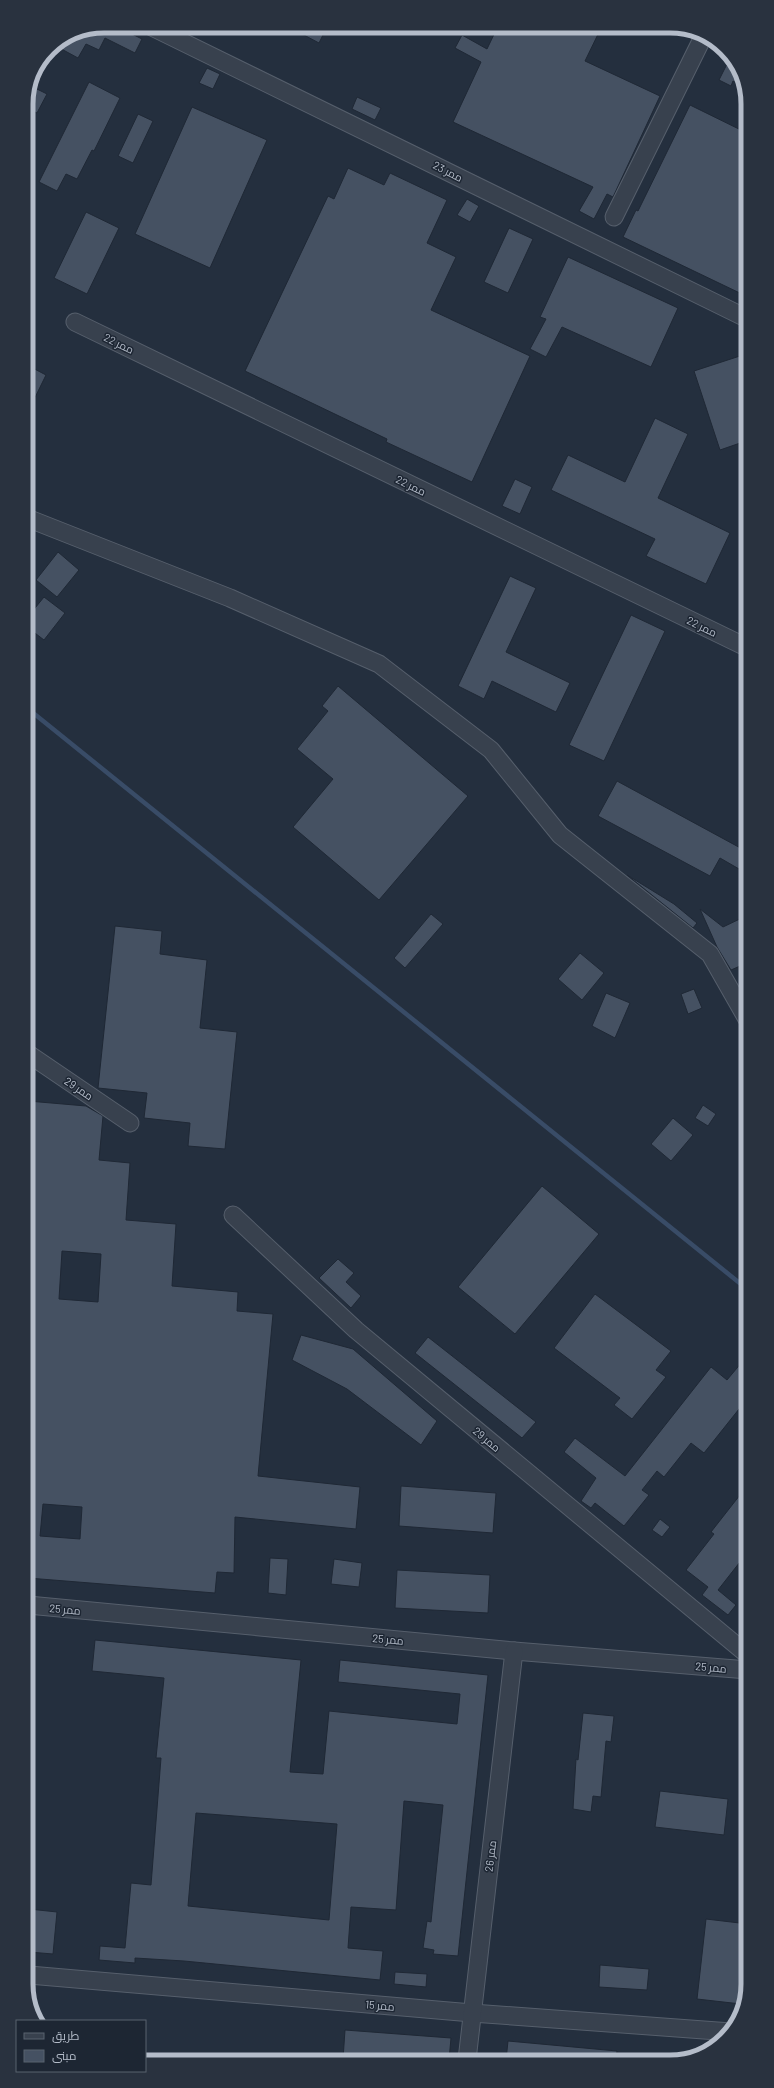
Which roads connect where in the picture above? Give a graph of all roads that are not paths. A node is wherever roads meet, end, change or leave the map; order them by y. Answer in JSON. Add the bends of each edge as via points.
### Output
{"nodes":[{"id":1,"x":164,"y":33,"type":"edge"},
{"id":2,"x":702,"y":40,"type":"edge"},
{"id":3,"x":614,"y":216,"type":"dead end"},
{"id":4,"x":741,"y":316,"type":"edge"},
{"id":5,"x":75,"y":322,"type":"dead end"},
{"id":6,"x":33,"y":520,"type":"edge"},
{"id":7,"x":741,"y":645,"type":"edge"},
{"id":8,"x":741,"y":1008,"type":"edge"},
{"id":9,"x":33,"y":1057,"type":"edge"},
{"id":10,"x":130,"y":1123,"type":"dead end"},
{"id":11,"x":233,"y":1215,"type":"dead end"},
{"id":12,"x":33,"y":1605,"type":"edge"},
{"id":13,"x":741,"y":1649,"type":"edge"},
{"id":14,"x":514,"y":1651,"type":"junction"},
{"id":15,"x":741,"y":1669,"type":"edge"},
{"id":16,"x":33,"y":1975,"type":"edge"},
{"id":17,"x":472,"y":2013,"type":"junction"},
{"id":18,"x":722,"y":2031,"type":"edge"},
{"id":19,"x":468,"y":2055,"type":"edge"}],
"edges":[{"from":1,"to":4,"type":"lane","name":"ممر 23"},
{"from":2,"to":3,"type":"lane"},
{"from":5,"to":7,"type":"lane","name":"ممر 22"},
{"from":6,"to":8,"type":"lane","via":[[230,598],[379,664],[491,750],[560,836],[710,954]]},
{"from":9,"to":10,"type":"lane","name":"ممر 29"},
{"from":11,"to":13,"type":"lane","name":"ممر 29","via":[[356,1330]]},
{"from":12,"to":14,"type":"lane","name":"ممر 25"},
{"from":14,"to":15,"type":"lane","name":"ممر 25"},
{"from":14,"to":17,"type":"lane","name":"ممر 26"},
{"from":16,"to":17,"type":"lane","name":"ممر 15"},
{"from":17,"to":18,"type":"lane","name":"ممر 15"},
{"from":17,"to":19,"type":"lane","name":"ممر 26"}]}
